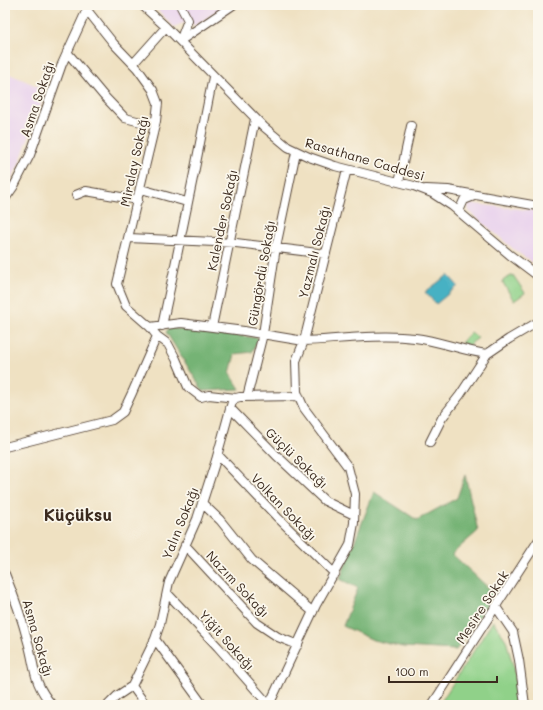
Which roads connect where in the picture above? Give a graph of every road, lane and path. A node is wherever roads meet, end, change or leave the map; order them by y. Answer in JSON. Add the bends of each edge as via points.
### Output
{"nodes":[{"id":1,"x":142,"y":5,"type":"edge"},
{"id":2,"x":180,"y":5,"type":"edge"},
{"id":3,"x":233,"y":5,"type":"edge"},
{"id":4,"x":88,"y":8,"type":"edge"},
{"id":5,"x":166,"y":27,"type":"junction"},
{"id":6,"x":180,"y":41,"type":"junction"},
{"id":7,"x":67,"y":52,"type":"junction"},
{"id":8,"x":133,"y":64,"type":"junction"},
{"id":9,"x":213,"y":76,"type":"junction"},
{"id":10,"x":255,"y":119,"type":"junction"},
{"id":11,"x":156,"y":121,"type":"junction"},
{"id":12,"x":411,"y":126,"type":"dead end"},
{"id":13,"x":296,"y":152,"type":"junction"},
{"id":14,"x":347,"y":169,"type":"junction"},
{"id":15,"x":399,"y":182,"type":"junction"},
{"id":16,"x":141,"y":189,"type":"junction"},
{"id":17,"x":425,"y":190,"type":"junction"},
{"id":18,"x":76,"y":195,"type":"dead end"},
{"id":19,"x":475,"y":196,"type":"junction"},
{"id":20,"x":5,"y":200,"type":"edge"},
{"id":21,"x":138,"y":200,"type":"junction"},
{"id":22,"x":187,"y":202,"type":"junction"},
{"id":23,"x":538,"y":206,"type":"edge"},
{"id":24,"x":459,"y":211,"type":"junction"},
{"id":25,"x":129,"y":238,"type":"junction"},
{"id":26,"x":181,"y":241,"type":"junction"},
{"id":27,"x":229,"y":243,"type":"junction"},
{"id":28,"x":276,"y":248,"type":"junction"},
{"id":29,"x":326,"y":254,"type":"junction"},
{"id":30,"x":538,"y":276,"type":"edge"},
{"id":31,"x":538,"y":322,"type":"edge"},
{"id":32,"x":162,"y":326,"type":"junction"},
{"id":33,"x":150,"y":327,"type":"junction"},
{"id":34,"x":212,"y":327,"type":"junction"},
{"id":35,"x":263,"y":334,"type":"junction"},
{"id":36,"x":157,"y":336,"type":"junction"},
{"id":37,"x":304,"y":341,"type":"junction"},
{"id":38,"x":487,"y":354,"type":"junction"},
{"id":39,"x":299,"y":396,"type":"junction"},
{"id":40,"x":247,"y":397,"type":"junction"},
{"id":41,"x":236,"y":398,"type":"junction"},
{"id":42,"x":230,"y":408,"type":"junction"},
{"id":43,"x":430,"y":442,"type":"dead end"},
{"id":44,"x":5,"y":447,"type":"edge"},
{"id":45,"x":218,"y":455,"type":"junction"},
{"id":46,"x":202,"y":503,"type":"junction"},
{"id":47,"x":354,"y":515,"type":"junction"},
{"id":48,"x":538,"y":541,"type":"edge"},
{"id":49,"x":186,"y":545,"type":"junction"},
{"id":50,"x":5,"y":574,"type":"edge"},
{"id":51,"x":335,"y":574,"type":"junction"},
{"id":52,"x":167,"y":592,"type":"junction"},
{"id":53,"x":496,"y":607,"type":"junction"},
{"id":54,"x":313,"y":612,"type":"junction"},
{"id":55,"x":155,"y":639,"type":"junction"},
{"id":56,"x":298,"y":645,"type":"junction"},
{"id":57,"x":132,"y":686,"type":"junction"},
{"id":58,"x":52,"y":705,"type":"edge"},
{"id":59,"x":108,"y":705,"type":"edge"},
{"id":60,"x":146,"y":705,"type":"edge"},
{"id":61,"x":203,"y":705,"type":"edge"},
{"id":62,"x":269,"y":705,"type":"edge"},
{"id":63,"x":432,"y":705,"type":"edge"},
{"id":64,"x":525,"y":705,"type":"edge"}],
"edges":[{"from":1,"to":5,"type":"street","name":"Rasathane Caddesi"},
{"from":2,"to":6,"type":"street","via":[[188,20]]},
{"from":3,"to":6,"type":"street"},
{"from":4,"to":7,"type":"street","name":"Asma Sokağı"},
{"from":4,"to":8,"type":"street","name":"Miralay Sokağı","via":[[114,44]]},
{"from":5,"to":6,"type":"street","name":"Rasathane Caddesi"},
{"from":5,"to":8,"type":"street"},
{"from":6,"to":9,"type":"street","name":"Rasathane Caddesi"},
{"from":7,"to":11,"type":"street","via":[[125,118],[141,122]]},
{"from":7,"to":20,"type":"street","name":"Asma Sokağı","via":[[30,155]]},
{"from":8,"to":11,"type":"street","name":"Miralay Sokağı","via":[[153,90],[158,103]]},
{"from":9,"to":10,"type":"street","name":"Rasathane Caddesi"},
{"from":9,"to":22,"type":"street"},
{"from":10,"to":13,"type":"street","name":"Rasathane Caddesi","via":[[280,142]]},
{"from":10,"to":27,"type":"street","name":"Kalender Sokağı"},
{"from":11,"to":16,"type":"street","name":"Miralay Sokağı"},
{"from":12,"to":15,"type":"street"},
{"from":13,"to":14,"type":"street","name":"Rasathane Caddesi"},
{"from":13,"to":28,"type":"street","name":"Güngördü Sokağı"},
{"from":14,"to":15,"type":"street","name":"Rasathane Caddesi"},
{"from":14,"to":29,"type":"street","name":"Yazmalı Sokağı"},
{"from":15,"to":17,"type":"street","name":"Rasathane Caddesi"},
{"from":16,"to":21,"type":"street","name":"Miralay Sokağı"},
{"from":16,"to":22,"type":"street"},
{"from":17,"to":19,"type":"street","via":[[443,190]]},
{"from":17,"to":24,"type":"street","name":"Rasathane Caddesi","via":[[445,200]]},
{"from":18,"to":21,"type":"street","via":[[86,191]]},
{"from":19,"to":23,"type":"street"},
{"from":19,"to":24,"type":"street","via":[[464,200]]},
{"from":21,"to":25,"type":"street","name":"Miralay Sokağı"},
{"from":22,"to":26,"type":"street"},
{"from":24,"to":30,"type":"street","name":"Rasathane Caddesi","via":[[510,256]]},
{"from":25,"to":26,"type":"street"},
{"from":25,"to":33,"type":"street","name":"Miralay Sokağı","via":[[117,284],[126,306]]},
{"from":26,"to":27,"type":"street"},
{"from":26,"to":32,"type":"street"},
{"from":27,"to":28,"type":"street"},
{"from":27,"to":34,"type":"street","name":"Kalender Sokağı"},
{"from":28,"to":29,"type":"street"},
{"from":28,"to":35,"type":"street","name":"Güngördü Sokağı"},
{"from":29,"to":37,"type":"street","name":"Yazmalı Sokağı"},
{"from":31,"to":38,"type":"street"},
{"from":32,"to":33,"type":"street"},
{"from":32,"to":34,"type":"street","via":[[181,323]]},
{"from":33,"to":36,"type":"street","name":"Miralay Sokağı"},
{"from":34,"to":35,"type":"street"},
{"from":35,"to":37,"type":"street"},
{"from":35,"to":40,"type":"street","name":"Güngördü Sokağı"},
{"from":36,"to":41,"type":"street","name":"Miralay Sokağı","via":[[168,344],[188,387],[201,397],[210,395]]},
{"from":36,"to":44,"type":"street","via":[[123,412],[112,420]]},
{"from":37,"to":38,"type":"street","via":[[415,338]]},
{"from":37,"to":39,"type":"street","name":"Yazmalı Sokağı","via":[[296,361]]},
{"from":38,"to":43,"type":"street","via":[[442,418]]},
{"from":39,"to":40,"type":"street"},
{"from":39,"to":47,"type":"street","via":[[304,408],[348,467],[355,494]]},
{"from":40,"to":41,"type":"street"},
{"from":41,"to":42,"type":"street","name":"Yalın Sokağı"},
{"from":42,"to":45,"type":"street","name":"Yalın Sokağı"},
{"from":42,"to":47,"type":"street","name":"Güçlü Sokağı","via":[[325,501]]},
{"from":45,"to":46,"type":"street","name":"Yalın Sokağı"},
{"from":45,"to":51,"type":"street","name":"Volkan Sokağı"},
{"from":46,"to":49,"type":"street","name":"Yalın Sokağı"},
{"from":46,"to":54,"type":"street","via":[[220,520],[252,560]]},
{"from":47,"to":51,"type":"street","via":[[350,545]]},
{"from":48,"to":53,"type":"street","name":"Mesire Sokak"},
{"from":49,"to":52,"type":"street","name":"Yalın Sokağı"},
{"from":49,"to":56,"type":"street","name":"Nazım Sokağı","via":[[257,623],[278,637]]},
{"from":50,"to":58,"type":"street","name":"Asma Sokağı","via":[[28,643],[35,677]]},
{"from":51,"to":54,"type":"street"},
{"from":52,"to":55,"type":"street","name":"Yalın Sokağı"},
{"from":52,"to":62,"type":"street","name":"Yiğit Sokağı"},
{"from":53,"to":63,"type":"street","name":"Mesire Sokak"},
{"from":53,"to":64,"type":"street","via":[[513,632]]},
{"from":54,"to":56,"type":"street"},
{"from":55,"to":57,"type":"street","name":"Yalın Sokağı"},
{"from":55,"to":61,"type":"street"},
{"from":56,"to":62,"type":"street"},
{"from":57,"to":59,"type":"street","name":"Yalın Sokağı"},
{"from":57,"to":60,"type":"street"}]}
